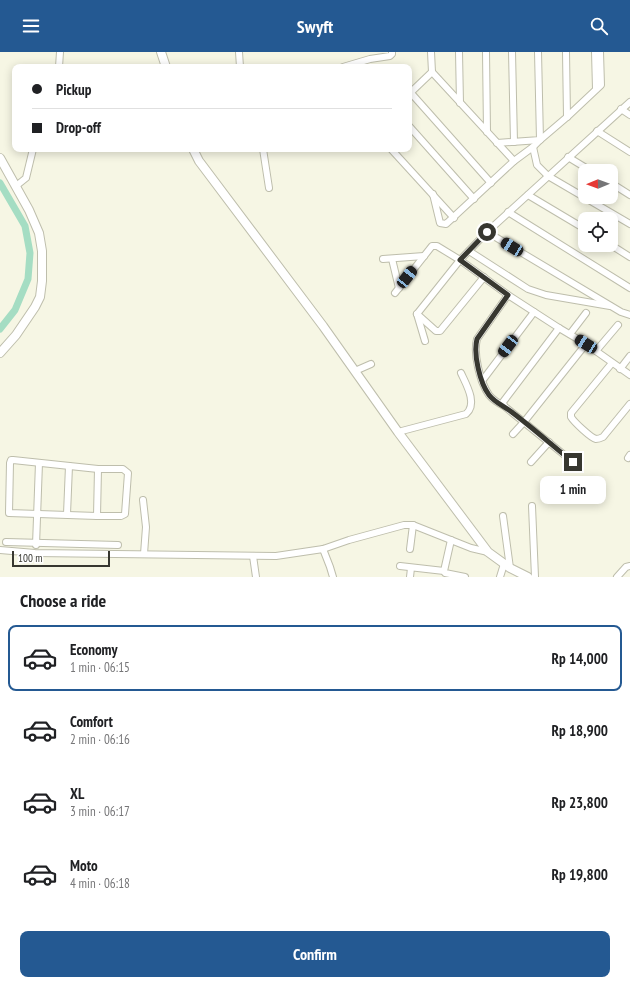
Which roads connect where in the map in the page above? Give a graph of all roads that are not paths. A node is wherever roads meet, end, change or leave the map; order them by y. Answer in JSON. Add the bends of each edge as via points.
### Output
{"nodes":[{"id":1,"x":60,"y":52,"type":"edge"},
{"id":2,"x":161,"y":52,"type":"edge"},
{"id":3,"x":239,"y":52,"type":"edge"},
{"id":4,"x":392,"y":52,"type":"edge"},
{"id":5,"x":431,"y":52,"type":"edge"},
{"id":6,"x":459,"y":52,"type":"edge"},
{"id":7,"x":486,"y":52,"type":"edge"},
{"id":8,"x":512,"y":52,"type":"edge"},
{"id":9,"x":538,"y":52,"type":"edge"},
{"id":10,"x":566,"y":52,"type":"edge"},
{"id":11,"x":595,"y":52,"type":"edge"},
{"id":12,"x":600,"y":52,"type":"edge"},
{"id":13,"x":59,"y":64,"type":"edge"},
{"id":14,"x":165,"y":64,"type":"edge"},
{"id":15,"x":240,"y":64,"type":"edge"},
{"id":16,"x":353,"y":64,"type":"edge"},
{"id":17,"x":432,"y":72,"type":"junction"},
{"id":18,"x":596,"y":90,"type":"junction"},
{"id":19,"x":412,"y":92,"type":"edge"},
{"id":20,"x":412,"y":96,"type":"edge"},
{"id":21,"x":630,"y":102,"type":"edge"},
{"id":22,"x":460,"y":103,"type":"junction"},
{"id":23,"x":621,"y":109,"type":"junction"},
{"id":24,"x":630,"y":115,"type":"edge"},
{"id":25,"x":567,"y":117,"type":"junction"},
{"id":26,"x":412,"y":129,"type":"edge"},
{"id":27,"x":597,"y":131,"type":"junction"},
{"id":28,"x":487,"y":132,"type":"junction"},
{"id":29,"x":540,"y":140,"type":"junction"},
{"id":30,"x":514,"y":142,"type":"junction"},
{"id":31,"x":497,"y":143,"type":"junction"},
{"id":32,"x":533,"y":147,"type":"junction"},
{"id":33,"x":32,"y":152,"type":"edge"},
{"id":34,"x":194,"y":152,"type":"edge"},
{"id":35,"x":263,"y":152,"type":"edge"},
{"id":36,"x":394,"y":152,"type":"edge"},
{"id":37,"x":630,"y":152,"type":"edge"},
{"id":38,"x":568,"y":157,"type":"junction"},
{"id":39,"x":0,"y":158,"type":"edge"},
{"id":40,"x":514,"y":161,"type":"junction"},
{"id":41,"x":580,"y":164,"type":"edge"},
{"id":42,"x":548,"y":176,"type":"junction"},
{"id":43,"x":491,"y":183,"type":"junction"},
{"id":44,"x":16,"y":186,"type":"junction"},
{"id":45,"x":618,"y":187,"type":"edge"},
{"id":46,"x":269,"y":188,"type":"dead end"},
{"id":47,"x":433,"y":194,"type":"junction"},
{"id":48,"x":528,"y":195,"type":"junction"},
{"id":49,"x":630,"y":195,"type":"edge"},
{"id":50,"x":474,"y":199,"type":"junction"},
{"id":51,"x":508,"y":212,"type":"junction"},
{"id":52,"x":454,"y":218,"type":"junction"},
{"id":53,"x":630,"y":224,"type":"edge"},
{"id":54,"x":578,"y":225,"type":"edge"},
{"id":55,"x":487,"y":232,"type":"junction"},
{"id":56,"x":618,"y":249,"type":"edge"},
{"id":57,"x":468,"y":251,"type":"junction"},
{"id":58,"x":424,"y":256,"type":"junction"},
{"id":59,"x":630,"y":257,"type":"edge"},
{"id":60,"x":392,"y":258,"type":"junction"},
{"id":61,"x":383,"y":259,"type":"dead end"},
{"id":62,"x":460,"y":260,"type":"junction"},
{"id":63,"x":484,"y":277,"type":"junction"},
{"id":64,"x":630,"y":288,"type":"edge"},
{"id":65,"x":508,"y":295,"type":"junction"},
{"id":66,"x":613,"y":307,"type":"junction"},
{"id":67,"x":534,"y":312,"type":"junction"},
{"id":68,"x":417,"y":314,"type":"junction"},
{"id":69,"x":586,"y":314,"type":"dead end"},
{"id":70,"x":630,"y":315,"type":"edge"},
{"id":71,"x":618,"y":325,"type":"dead end"},
{"id":72,"x":559,"y":328,"type":"junction"},
{"id":73,"x":570,"y":334,"type":"junction"},
{"id":74,"x":425,"y":341,"type":"dead end"},
{"id":75,"x":586,"y":344,"type":"junction"},
{"id":76,"x":596,"y":351,"type":"junction"},
{"id":77,"x":0,"y":353,"type":"edge"},
{"id":78,"x":630,"y":356,"type":"edge"},
{"id":79,"x":612,"y":363,"type":"junction"},
{"id":80,"x":371,"y":364,"type":"dead end"},
{"id":81,"x":620,"y":368,"type":"junction"},
{"id":82,"x":355,"y":371,"type":"junction"},
{"id":83,"x":461,"y":373,"type":"dead end"},
{"id":84,"x":630,"y":375,"type":"edge"},
{"id":85,"x":482,"y":381,"type":"junction"},
{"id":86,"x":630,"y":404,"type":"edge"},
{"id":87,"x":504,"y":406,"type":"junction"},
{"id":88,"x":524,"y":422,"type":"junction"},
{"id":89,"x":398,"y":432,"type":"junction"},
{"id":90,"x":513,"y":434,"type":"dead end"},
{"id":91,"x":549,"y":442,"type":"junction"},
{"id":92,"x":531,"y":462,"type":"dead end"},
{"id":93,"x":573,"y":462,"type":"dead end"},
{"id":94,"x":39,"y":463,"type":"junction"},
{"id":95,"x":69,"y":466,"type":"junction"},
{"id":96,"x":98,"y":469,"type":"junction"},
{"id":97,"x":143,"y":500,"type":"dead end"},
{"id":98,"x":532,"y":506,"type":"dead end"},
{"id":99,"x":36,"y":514,"type":"junction"},
{"id":100,"x":67,"y":514,"type":"junction"},
{"id":101,"x":97,"y":516,"type":"junction"},
{"id":102,"x":503,"y":516,"type":"dead end"},
{"id":103,"x":413,"y":525,"type":"junction"},
{"id":104,"x":451,"y":540,"type":"junction"},
{"id":105,"x":6,"y":542,"type":"dead end"},
{"id":106,"x":36,"y":543,"type":"junction"},
{"id":107,"x":118,"y":545,"type":"dead end"},
{"id":108,"x":322,"y":549,"type":"junction"},
{"id":109,"x":410,"y":549,"type":"dead end"},
{"id":110,"x":0,"y":550,"type":"edge"},
{"id":111,"x":488,"y":552,"type":"junction"},
{"id":112,"x":35,"y":553,"type":"junction"},
{"id":113,"x":144,"y":554,"type":"junction"},
{"id":114,"x":253,"y":556,"type":"junction"},
{"id":115,"x":400,"y":566,"type":"dead end"},
{"id":116,"x":507,"y":566,"type":"junction"},
{"id":117,"x":630,"y":566,"type":"edge"},
{"id":118,"x":411,"y":568,"type":"junction"},
{"id":119,"x":447,"y":574,"type":"edge"},
{"id":120,"x":256,"y":577,"type":"edge"},
{"id":121,"x":332,"y":577,"type":"edge"},
{"id":122,"x":410,"y":577,"type":"edge"},
{"id":123,"x":465,"y":577,"type":"edge"},
{"id":124,"x":500,"y":577,"type":"edge"},
{"id":125,"x":528,"y":577,"type":"edge"},
{"id":126,"x":535,"y":577,"type":"edge"},
{"id":127,"x":617,"y":577,"type":"edge"}],
"edges":[{"from":1,"to":13,"type":"street"},
{"from":2,"to":14,"type":"street"},
{"from":3,"to":15,"type":"street"},
{"from":4,"to":16,"type":"street","via":[[386,57]]},
{"from":5,"to":17,"type":"street"},
{"from":6,"to":22,"type":"street"},
{"from":7,"to":28,"type":"street"},
{"from":8,"to":30,"type":"street"},
{"from":9,"to":29,"type":"street"},
{"from":10,"to":25,"type":"street"},
{"from":11,"to":18,"type":"street"},
{"from":12,"to":18,"type":"street","via":[[600,84]]},
{"from":17,"to":19,"type":"street"},
{"from":17,"to":22,"type":"street"},
{"from":18,"to":25,"type":"street"},
{"from":20,"to":43,"type":"street"},
{"from":21,"to":23,"type":"street"},
{"from":22,"to":28,"type":"street"},
{"from":23,"to":24,"type":"street"},
{"from":23,"to":27,"type":"street"},
{"from":25,"to":29,"type":"street"},
{"from":26,"to":50,"type":"street"},
{"from":27,"to":37,"type":"street"},
{"from":27,"to":38,"type":"street"},
{"from":28,"to":31,"type":"street"},
{"from":29,"to":30,"type":"street"},
{"from":29,"to":32,"type":"street"},
{"from":30,"to":31,"type":"street"},
{"from":31,"to":40,"type":"street"},
{"from":32,"to":40,"type":"street"},
{"from":32,"to":42,"type":"street","via":[[537,165]]},
{"from":33,"to":44,"type":"street","via":[[26,178]]},
{"from":34,"to":82,"type":"street"},
{"from":35,"to":46,"type":"street"},
{"from":36,"to":47,"type":"street"},
{"from":38,"to":41,"type":"street"},
{"from":38,"to":42,"type":"street"},
{"from":39,"to":44,"type":"street"},
{"from":40,"to":43,"type":"street"},
{"from":42,"to":48,"type":"street"},
{"from":42,"to":53,"type":"street"},
{"from":43,"to":50,"type":"street"},
{"from":44,"to":77,"type":"street","via":[[39,233],[42,282],[40,297],[35,307]]},
{"from":45,"to":49,"type":"street"},
{"from":47,"to":52,"type":"street"},
{"from":47,"to":52,"type":"street","via":[[440,223],[446,224]]},
{"from":48,"to":51,"type":"street"},
{"from":48,"to":54,"type":"street"},
{"from":50,"to":52,"type":"street"},
{"from":51,"to":55,"type":"street"},
{"from":51,"to":64,"type":"street"},
{"from":55,"to":57,"type":"street"},
{"from":55,"to":66,"type":"street"},
{"from":56,"to":59,"type":"street"},
{"from":57,"to":62,"type":"street"},
{"from":57,"to":66,"type":"street","via":[[528,289]]},
{"from":58,"to":60,"type":"street"},
{"from":58,"to":60,"type":"street","via":[[397,291]]},
{"from":58,"to":62,"type":"street","via":[[435,245]]},
{"from":60,"to":61,"type":"street"},
{"from":62,"to":63,"type":"street"},
{"from":62,"to":68,"type":"street"},
{"from":63,"to":65,"type":"street"},
{"from":63,"to":68,"type":"street","via":[[440,331]]},
{"from":65,"to":67,"type":"street"},
{"from":65,"to":85,"type":"street","via":[[475,344]]},
{"from":66,"to":70,"type":"street"},
{"from":67,"to":72,"type":"street"},
{"from":67,"to":85,"type":"street"},
{"from":68,"to":74,"type":"street"},
{"from":69,"to":73,"type":"street"},
{"from":71,"to":76,"type":"street"},
{"from":72,"to":73,"type":"street"},
{"from":72,"to":87,"type":"street","via":[[503,400]]},
{"from":73,"to":75,"type":"street"},
{"from":75,"to":76,"type":"street"},
{"from":75,"to":88,"type":"street"},
{"from":76,"to":79,"type":"street"},
{"from":78,"to":81,"type":"street"},
{"from":79,"to":81,"type":"street"},
{"from":79,"to":86,"type":"street","via":[[571,413],[571,417],[592,437],[599,439]]},
{"from":80,"to":82,"type":"street"},
{"from":81,"to":84,"type":"street"},
{"from":82,"to":89,"type":"street"},
{"from":83,"to":89,"type":"street","via":[[471,402],[466,414]]},
{"from":85,"to":87,"type":"street","via":[[490,396]]},
{"from":87,"to":88,"type":"street"},
{"from":88,"to":90,"type":"street"},
{"from":88,"to":91,"type":"street"},
{"from":89,"to":111,"type":"street"},
{"from":91,"to":92,"type":"street"},
{"from":91,"to":93,"type":"street"},
{"from":94,"to":95,"type":"street"},
{"from":94,"to":99,"type":"street"},
{"from":94,"to":99,"type":"street","via":[[10,461],[9,513]]},
{"from":95,"to":96,"type":"street"},
{"from":95,"to":100,"type":"street"},
{"from":96,"to":101,"type":"street"},
{"from":96,"to":101,"type":"street","via":[[123,469],[128,473],[125,514]]},
{"from":97,"to":113,"type":"street","via":[[146,527]]},
{"from":98,"to":126,"type":"street"},
{"from":99,"to":100,"type":"street"},
{"from":99,"to":106,"type":"street"},
{"from":100,"to":101,"type":"street"},
{"from":102,"to":116,"type":"street"},
{"from":103,"to":104,"type":"street"},
{"from":103,"to":108,"type":"street","via":[[394,527]]},
{"from":103,"to":109,"type":"street"},
{"from":104,"to":111,"type":"street"},
{"from":104,"to":119,"type":"street"},
{"from":105,"to":106,"type":"street"},
{"from":106,"to":107,"type":"street"},
{"from":106,"to":112,"type":"street"},
{"from":108,"to":114,"type":"street","via":[[276,556]]},
{"from":108,"to":121,"type":"street"},
{"from":110,"to":112,"type":"street"},
{"from":111,"to":116,"type":"street"},
{"from":112,"to":113,"type":"street"},
{"from":113,"to":114,"type":"street"},
{"from":114,"to":120,"type":"street"},
{"from":115,"to":118,"type":"street"},
{"from":116,"to":124,"type":"street"},
{"from":116,"to":125,"type":"street"},
{"from":117,"to":127,"type":"street"},
{"from":118,"to":119,"type":"street"},
{"from":118,"to":122,"type":"street"},
{"from":119,"to":123,"type":"street"}]}
